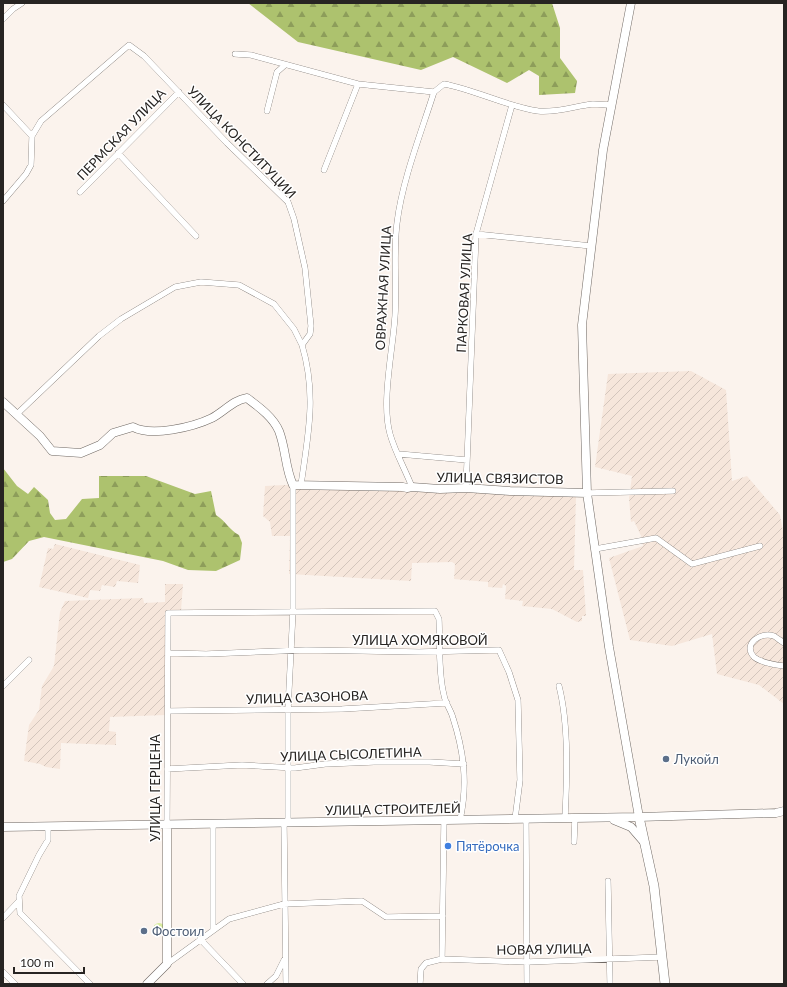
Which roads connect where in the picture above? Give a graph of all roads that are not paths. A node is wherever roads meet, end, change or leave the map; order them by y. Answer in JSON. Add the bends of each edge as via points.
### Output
{"nodes":[{"id":1,"x":22,"y":3,"type":"edge"},
{"id":2,"x":631,"y":3,"type":"edge"},
{"id":3,"x":3,"y":18,"type":"edge"},
{"id":4,"x":235,"y":54,"type":"dead end"},
{"id":5,"x":285,"y":65,"type":"junction"},
{"id":6,"x":358,"y":84,"type":"junction"},
{"id":7,"x":179,"y":92,"type":"junction"},
{"id":8,"x":434,"y":92,"type":"junction"},
{"id":9,"x":512,"y":105,"type":"junction"},
{"id":10,"x":611,"y":105,"type":"junction"},
{"id":11,"x":3,"y":106,"type":"edge"},
{"id":12,"x":267,"y":111,"type":"dead end"},
{"id":13,"x":32,"y":136,"type":"junction"},
{"id":14,"x":118,"y":153,"type":"junction"},
{"id":15,"x":324,"y":170,"type":"dead end"},
{"id":16,"x":80,"y":192,"type":"dead end"},
{"id":17,"x":3,"y":201,"type":"edge"},
{"id":18,"x":476,"y":234,"type":"junction"},
{"id":19,"x":196,"y":236,"type":"dead end"},
{"id":20,"x":591,"y":246,"type":"junction"},
{"id":21,"x":302,"y":345,"type":"junction"},
{"id":22,"x":3,"y":402,"type":"edge"},
{"id":23,"x":17,"y":414,"type":"junction"},
{"id":24,"x":399,"y":454,"type":"junction"},
{"id":25,"x":468,"y":460,"type":"junction"},
{"id":26,"x":297,"y":485,"type":"junction"},
{"id":27,"x":412,"y":487,"type":"junction"},
{"id":28,"x":466,"y":488,"type":"junction"},
{"id":29,"x":673,"y":491,"type":"dead end"},
{"id":30,"x":587,"y":493,"type":"junction"},
{"id":31,"x":760,"y":546,"type":"dead end"},
{"id":32,"x":595,"y":550,"type":"junction"},
{"id":33,"x":293,"y":611,"type":"junction"},
{"id":34,"x":784,"y":644,"type":"edge"},
{"id":35,"x":290,"y":650,"type":"junction"},
{"id":36,"x":440,"y":651,"type":"junction"},
{"id":37,"x":168,"y":652,"type":"junction"},
{"id":38,"x":29,"y":660,"type":"dead end"},
{"id":39,"x":784,"y":666,"type":"edge"},
{"id":40,"x":3,"y":686,"type":"edge"},
{"id":41,"x":559,"y":686,"type":"dead end"},
{"id":42,"x":446,"y":703,"type":"junction"},
{"id":43,"x":288,"y":709,"type":"junction"},
{"id":44,"x":168,"y":711,"type":"junction"},
{"id":45,"x":464,"y":764,"type":"junction"},
{"id":46,"x":288,"y":768,"type":"junction"},
{"id":47,"x":167,"y":769,"type":"junction"},
{"id":48,"x":784,"y":811,"type":"edge"},
{"id":49,"x":639,"y":817,"type":"junction"},
{"id":50,"x":565,"y":818,"type":"junction"},
{"id":51,"x":575,"y":818,"type":"junction"},
{"id":52,"x":606,"y":818,"type":"junction"},
{"id":53,"x":515,"y":819,"type":"junction"},
{"id":54,"x":526,"y":819,"type":"junction"},
{"id":55,"x":444,"y":820,"type":"junction"},
{"id":56,"x":460,"y":820,"type":"junction"},
{"id":57,"x":286,"y":823,"type":"junction"},
{"id":58,"x":167,"y":824,"type":"junction"},
{"id":59,"x":213,"y":824,"type":"junction"},
{"id":60,"x":3,"y":827,"type":"edge"},
{"id":61,"x":48,"y":827,"type":"junction"},
{"id":62,"x":574,"y":842,"type":"dead end"},
{"id":63,"x":645,"y":844,"type":"junction"},
{"id":64,"x":608,"y":881,"type":"dead end"},
{"id":65,"x":19,"y":901,"type":"junction"},
{"id":66,"x":284,"y":904,"type":"junction"},
{"id":67,"x":443,"y":916,"type":"junction"},
{"id":68,"x":3,"y":918,"type":"edge"},
{"id":69,"x":213,"y":929,"type":"junction"},
{"id":70,"x":200,"y":939,"type":"junction"},
{"id":71,"x":663,"y":957,"type":"junction"},
{"id":72,"x":285,"y":958,"type":"junction"},
{"id":73,"x":442,"y":959,"type":"junction"},
{"id":74,"x":610,"y":959,"type":"junction"},
{"id":75,"x":527,"y":962,"type":"junction"},
{"id":76,"x":167,"y":964,"type":"junction"},
{"id":77,"x":3,"y":972,"type":"edge"},
{"id":78,"x":15,"y":984,"type":"edge"},
{"id":79,"x":90,"y":984,"type":"edge"},
{"id":80,"x":147,"y":984,"type":"edge"},
{"id":81,"x":243,"y":984,"type":"edge"},
{"id":82,"x":267,"y":984,"type":"edge"},
{"id":83,"x":286,"y":984,"type":"edge"},
{"id":84,"x":420,"y":984,"type":"edge"},
{"id":85,"x":527,"y":984,"type":"edge"},
{"id":86,"x":610,"y":984,"type":"edge"},
{"id":87,"x":665,"y":984,"type":"edge"}],
"edges":[{"from":1,"to":3,"type":"street"},
{"from":2,"to":10,"type":"main road"},
{"from":4,"to":5,"type":"street","via":[[251,55]]},
{"from":5,"to":6,"type":"street"},
{"from":5,"to":12,"type":"street","via":[[277,72]]},
{"from":6,"to":8,"type":"street"},
{"from":6,"to":15,"type":"street"},
{"from":7,"to":13,"type":"street","name":"УЛИЦА КОНСТИТУЦИИ","via":[[144,56],[129,45],[51,111]]},
{"from":7,"to":14,"type":"street","name":"ПЕРМСКАЯ УЛИЦА"},
{"from":7,"to":21,"type":"street","name":"УЛИЦА КОНСТИТУЦИИ","via":[[288,202],[294,219],[310,302],[310,334]]},
{"from":8,"to":9,"type":"street","via":[[444,84],[459,86]]},
{"from":8,"to":24,"type":"street","name":"ОВРАЖНАЯ УЛИЦА","via":[[397,221],[394,255],[395,316],[389,359],[387,410],[390,433]]},
{"from":9,"to":10,"type":"street","via":[[540,111],[567,110],[592,104]]},
{"from":9,"to":18,"type":"street","name":"ПАРКОВАЯ УЛИЦА"},
{"from":10,"to":20,"type":"main road"},
{"from":11,"to":13,"type":"street"},
{"from":13,"to":17,"type":"street","via":[[31,165]]},
{"from":14,"to":16,"type":"street","name":"ПЕРМСКАЯ УЛИЦА"},
{"from":14,"to":19,"type":"street"},
{"from":18,"to":20,"type":"street"},
{"from":18,"to":25,"type":"street","name":"ПАРКОВАЯ УЛИЦА"},
{"from":20,"to":30,"type":"main road","via":[[582,324]]},
{"from":21,"to":23,"type":"street","via":[[294,329],[274,304],[239,285],[201,282],[175,287],[121,319],[99,336]]},
{"from":21,"to":26,"type":"street","via":[[308,365],[311,398]]},
{"from":22,"to":23,"type":"main road"},
{"from":23,"to":26,"type":"main road","via":[[52,451],[81,453],[100,445],[113,433],[121,430],[133,427],[141,432],[181,428],[212,418],[238,399],[247,398],[263,409],[278,431],[287,474]]},
{"from":24,"to":25,"type":"street","name":"УЛИЦА СВЯЗИСТОВ"},
{"from":24,"to":27,"type":"street","name":"ОВРАЖНАЯ УЛИЦА"},
{"from":25,"to":28,"type":"street","name":"ПАРКОВАЯ УЛИЦА"},
{"from":26,"to":27,"type":"main road","name":"УЛИЦА СВЯЗИСТОВ"},
{"from":26,"to":33,"type":"street"},
{"from":27,"to":28,"type":"main road","name":"УЛИЦА СВЯЗИСТОВ"},
{"from":28,"to":30,"type":"main road","name":"УЛИЦА СВЯЗИСТОВ"},
{"from":29,"to":30,"type":"street"},
{"from":30,"to":32,"type":"main road"},
{"from":31,"to":32,"type":"street","via":[[692,564],[656,538]]},
{"from":32,"to":49,"type":"main road"},
{"from":33,"to":35,"type":"street"},
{"from":33,"to":36,"type":"street","via":[[435,611],[439,619]]},
{"from":33,"to":37,"type":"street","name":"УЛИЦА ГЕРЦЕНА","via":[[168,613]]},
{"from":34,"to":39,"type":"street","via":[[773,636],[763,636],[752,641],[750,646],[755,658]]},
{"from":35,"to":36,"type":"street","name":"УЛИЦА ХОМЯКОВОЙ"},
{"from":35,"to":37,"type":"street","name":"УЛИЦА ХОМЯКОВОЙ"},
{"from":35,"to":43,"type":"street"},
{"from":36,"to":42,"type":"street","via":[[443,695]]},
{"from":36,"to":53,"type":"street","name":"УЛИЦА ХОМЯКОВОЙ","via":[[499,650],[509,672],[518,700],[520,736],[520,780]]},
{"from":37,"to":44,"type":"street","name":"УЛИЦА ГЕРЦЕНА"},
{"from":38,"to":40,"type":"street"},
{"from":41,"to":50,"type":"street","via":[[564,716]]},
{"from":42,"to":43,"type":"street","name":"УЛИЦА САЗОНОВА","via":[[342,709]]},
{"from":42,"to":45,"type":"street","via":[[453,717]]},
{"from":43,"to":44,"type":"street","name":"УЛИЦА САЗОНОВА"},
{"from":43,"to":46,"type":"street"},
{"from":44,"to":47,"type":"street","name":"УЛИЦА ГЕРЦЕНА"},
{"from":45,"to":46,"type":"street","name":"УЛИЦА СЫСОЛЕТИНА","via":[[374,762]]},
{"from":45,"to":56,"type":"street","via":[[464,801]]},
{"from":46,"to":47,"type":"street","name":"УЛИЦА СЫСОЛЕТИНА","via":[[242,765]]},
{"from":46,"to":57,"type":"street"},
{"from":47,"to":58,"type":"street","name":"УЛИЦА ГЕРЦЕНА"},
{"from":48,"to":49,"type":"main road","name":"УЛИЦА СТРОИТЕЛЕЙ"},
{"from":49,"to":52,"type":"main road","name":"УЛИЦА СТРОИТЕЛЕЙ"},
{"from":49,"to":63,"type":"main road"},
{"from":50,"to":51,"type":"main road","name":"УЛИЦА СТРОИТЕЛЕЙ"},
{"from":50,"to":54,"type":"main road","name":"УЛИЦА СТРОИТЕЛЕЙ"},
{"from":51,"to":52,"type":"main road","name":"УЛИЦА СТРОИТЕЛЕЙ"},
{"from":51,"to":62,"type":"street"},
{"from":52,"to":63,"type":"main road","via":[[618,820],[631,827]]},
{"from":53,"to":54,"type":"main road","name":"УЛИЦА СТРОИТЕЛЕЙ"},
{"from":53,"to":56,"type":"main road","name":"УЛИЦА СТРОИТЕЛЕЙ"},
{"from":54,"to":75,"type":"street"},
{"from":55,"to":56,"type":"main road","name":"УЛИЦА СТРОИТЕЛЕЙ"},
{"from":55,"to":57,"type":"main road","name":"УЛИЦА СТРОИТЕЛЕЙ"},
{"from":55,"to":67,"type":"street"},
{"from":57,"to":59,"type":"main road","name":"УЛИЦА СТРОИТЕЛЕЙ"},
{"from":57,"to":66,"type":"street"},
{"from":58,"to":59,"type":"main road","name":"УЛИЦА СТРОИТЕЛЕЙ"},
{"from":58,"to":61,"type":"main road","name":"УЛИЦА СТРОИТЕЛЕЙ"},
{"from":58,"to":76,"type":"main road","name":"УЛИЦА ГЕРЦЕНА"},
{"from":59,"to":69,"type":"street"},
{"from":60,"to":61,"type":"main road","name":"УЛИЦА СТРОИТЕЛЕЙ"},
{"from":61,"to":65,"type":"street","via":[[48,840],[38,855]]},
{"from":63,"to":71,"type":"main road","via":[[654,886]]},
{"from":64,"to":74,"type":"street"},
{"from":65,"to":68,"type":"street"},
{"from":65,"to":79,"type":"street","via":[[20,913]]},
{"from":66,"to":67,"type":"street","via":[[362,901],[386,917]]},
{"from":66,"to":69,"type":"street","via":[[229,919]]},
{"from":66,"to":72,"type":"street"},
{"from":67,"to":73,"type":"street"},
{"from":69,"to":70,"type":"street"},
{"from":70,"to":76,"type":"street"},
{"from":70,"to":81,"type":"street"},
{"from":71,"to":74,"type":"street","name":"НОВАЯ УЛИЦА"},
{"from":71,"to":87,"type":"main road"},
{"from":72,"to":82,"type":"street","via":[[276,976]]},
{"from":72,"to":83,"type":"street"},
{"from":73,"to":75,"type":"street","name":"НОВАЯ УЛИЦА"},
{"from":73,"to":84,"type":"street","name":"НОВАЯ УЛИЦА","via":[[426,963],[421,969]]},
{"from":74,"to":75,"type":"street","name":"НОВАЯ УЛИЦА"},
{"from":74,"to":86,"type":"street"},
{"from":75,"to":85,"type":"street"},
{"from":76,"to":80,"type":"main road"},
{"from":77,"to":78,"type":"street"}]}
